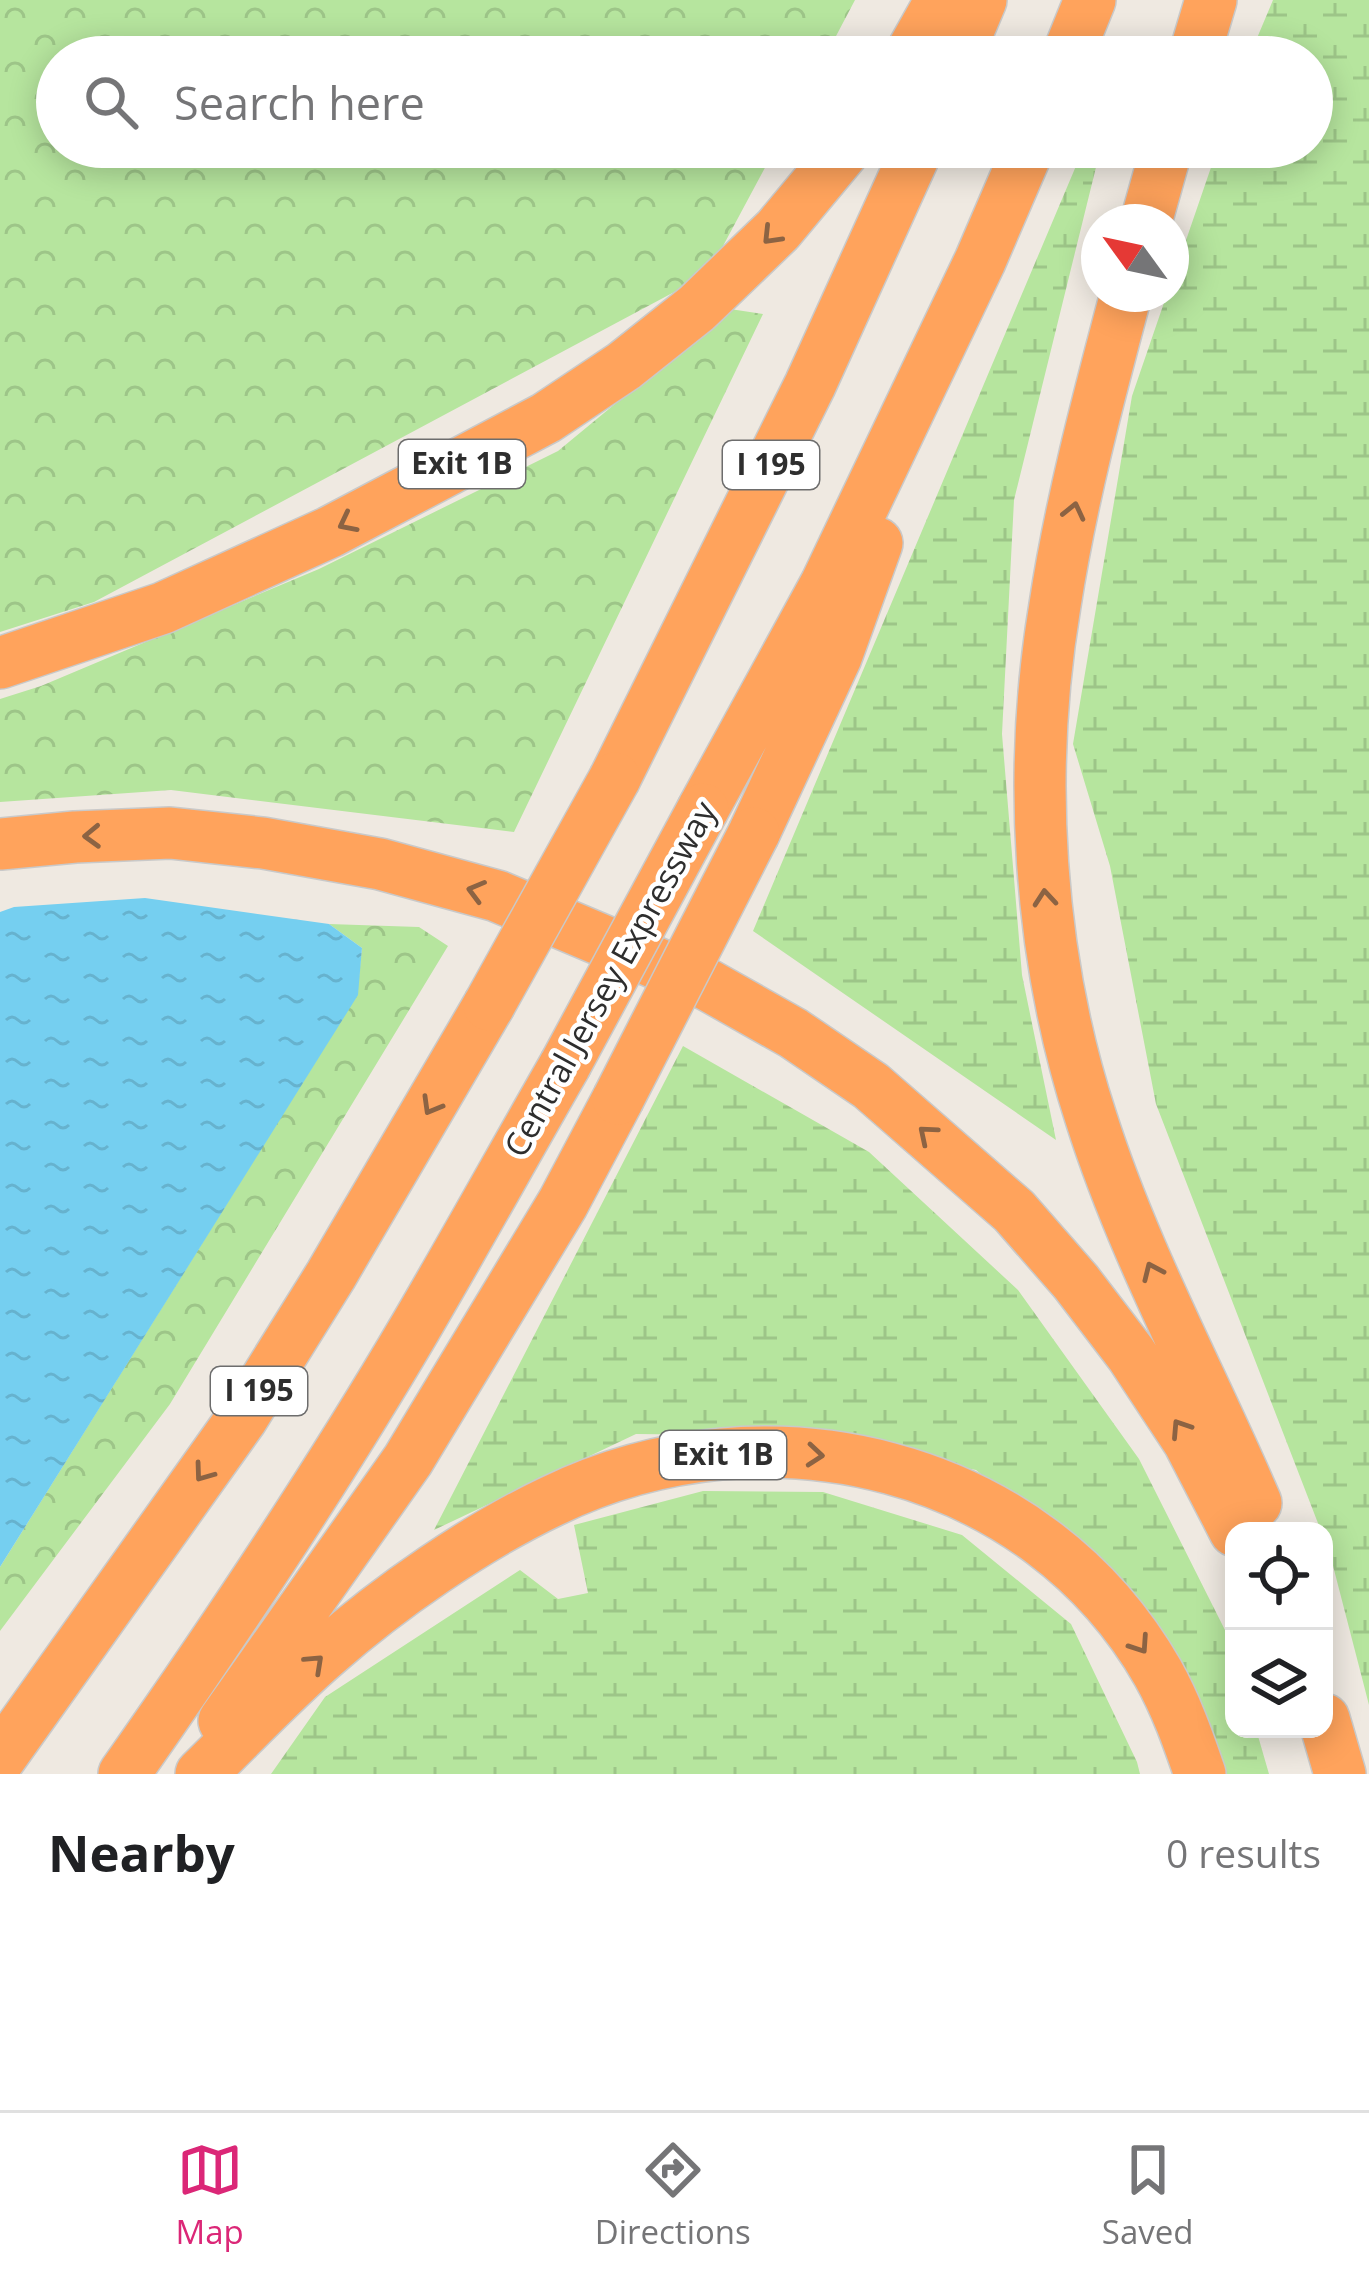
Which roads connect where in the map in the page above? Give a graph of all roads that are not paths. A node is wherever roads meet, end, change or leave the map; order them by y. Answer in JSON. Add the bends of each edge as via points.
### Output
{"nodes":[{"id":1,"x":941,"y":0,"type":"edge"},
{"id":2,"x":981,"y":0,"type":"edge"},
{"id":3,"x":1090,"y":0,"type":"edge"},
{"id":4,"x":1211,"y":0,"type":"edge"},
{"id":5,"x":920,"y":36,"type":"edge"},
{"id":6,"x":966,"y":36,"type":"edge"},
{"id":7,"x":1075,"y":36,"type":"edge"},
{"id":8,"x":1200,"y":36,"type":"edge"},
{"id":9,"x":830,"y":168,"type":"edge"},
{"id":10,"x":908,"y":168,"type":"edge"},
{"id":11,"x":1020,"y":168,"type":"edge"},
{"id":12,"x":1161,"y":168,"type":"edge"},
{"id":13,"x":1151,"y":204,"type":"edge"},
{"id":14,"x":980,"y":261,"type":"junction"},
{"id":15,"x":1122,"y":312,"type":"edge"},
{"id":16,"x":0,"y":663,"type":"edge"},
{"id":17,"x":0,"y":844,"type":"edge"},
{"id":18,"x":1230,"y":1522,"type":"edge"},
{"id":19,"x":1264,"y":1522,"type":"edge"},
{"id":20,"x":1329,"y":1738,"type":"edge"},
{"id":21,"x":0,"y":1757,"type":"edge"},
{"id":22,"x":124,"y":1774,"type":"edge"},
{"id":23,"x":198,"y":1774,"type":"edge"},
{"id":24,"x":1200,"y":1774,"type":"edge"},
{"id":25,"x":1340,"y":1774,"type":"edge"}],
"edges":[{"from":1,"to":5,"type":"highway"},
{"from":2,"to":6,"type":"highway"},
{"from":3,"to":7,"type":"highway"},
{"from":4,"to":8,"type":"highway"},
{"from":9,"to":16,"type":"highway","number":"Exit 1B","one_way":true,"via":[[698,308],[546,418],[184,598]]},
{"from":10,"to":21,"type":"highway","number":"I 195","one_way":true,"bridge":true,"via":[[615,778],[489,1005],[242,1418]]},
{"from":11,"to":14,"type":"highway","name":"Central Jersey Expressway","number":"I 195"},
{"from":12,"to":13,"type":"highway"},
{"from":14,"to":22,"type":"highway","name":"Central Jersey Expressway","number":"I 195","bridge":true,"via":[[826,584],[565,1065],[340,1450]]},
{"from":14,"to":23,"type":"highway","bridge":true,"via":[[836,657],[618,1099],[408,1460],[229,1711]]},
{"from":19,"to":15,"type":"highway","one_way":true,"via":[[1091,1119],[1046,918],[1041,779],[1054,609]]},
{"from":18,"to":17,"type":"highway","one_way":true,"via":[[1132,1354],[1014,1211],[871,1086],[708,985],[497,896],[380,864],[170,833]]},
{"from":20,"to":25,"type":"highway"},
{"from":23,"to":24,"type":"highway","number":"Exit 1B","one_way":true,"via":[[326,1653],[498,1530],[611,1477],[743,1452],[880,1464],[993,1508],[1044,1542],[1136,1640]]}]}
